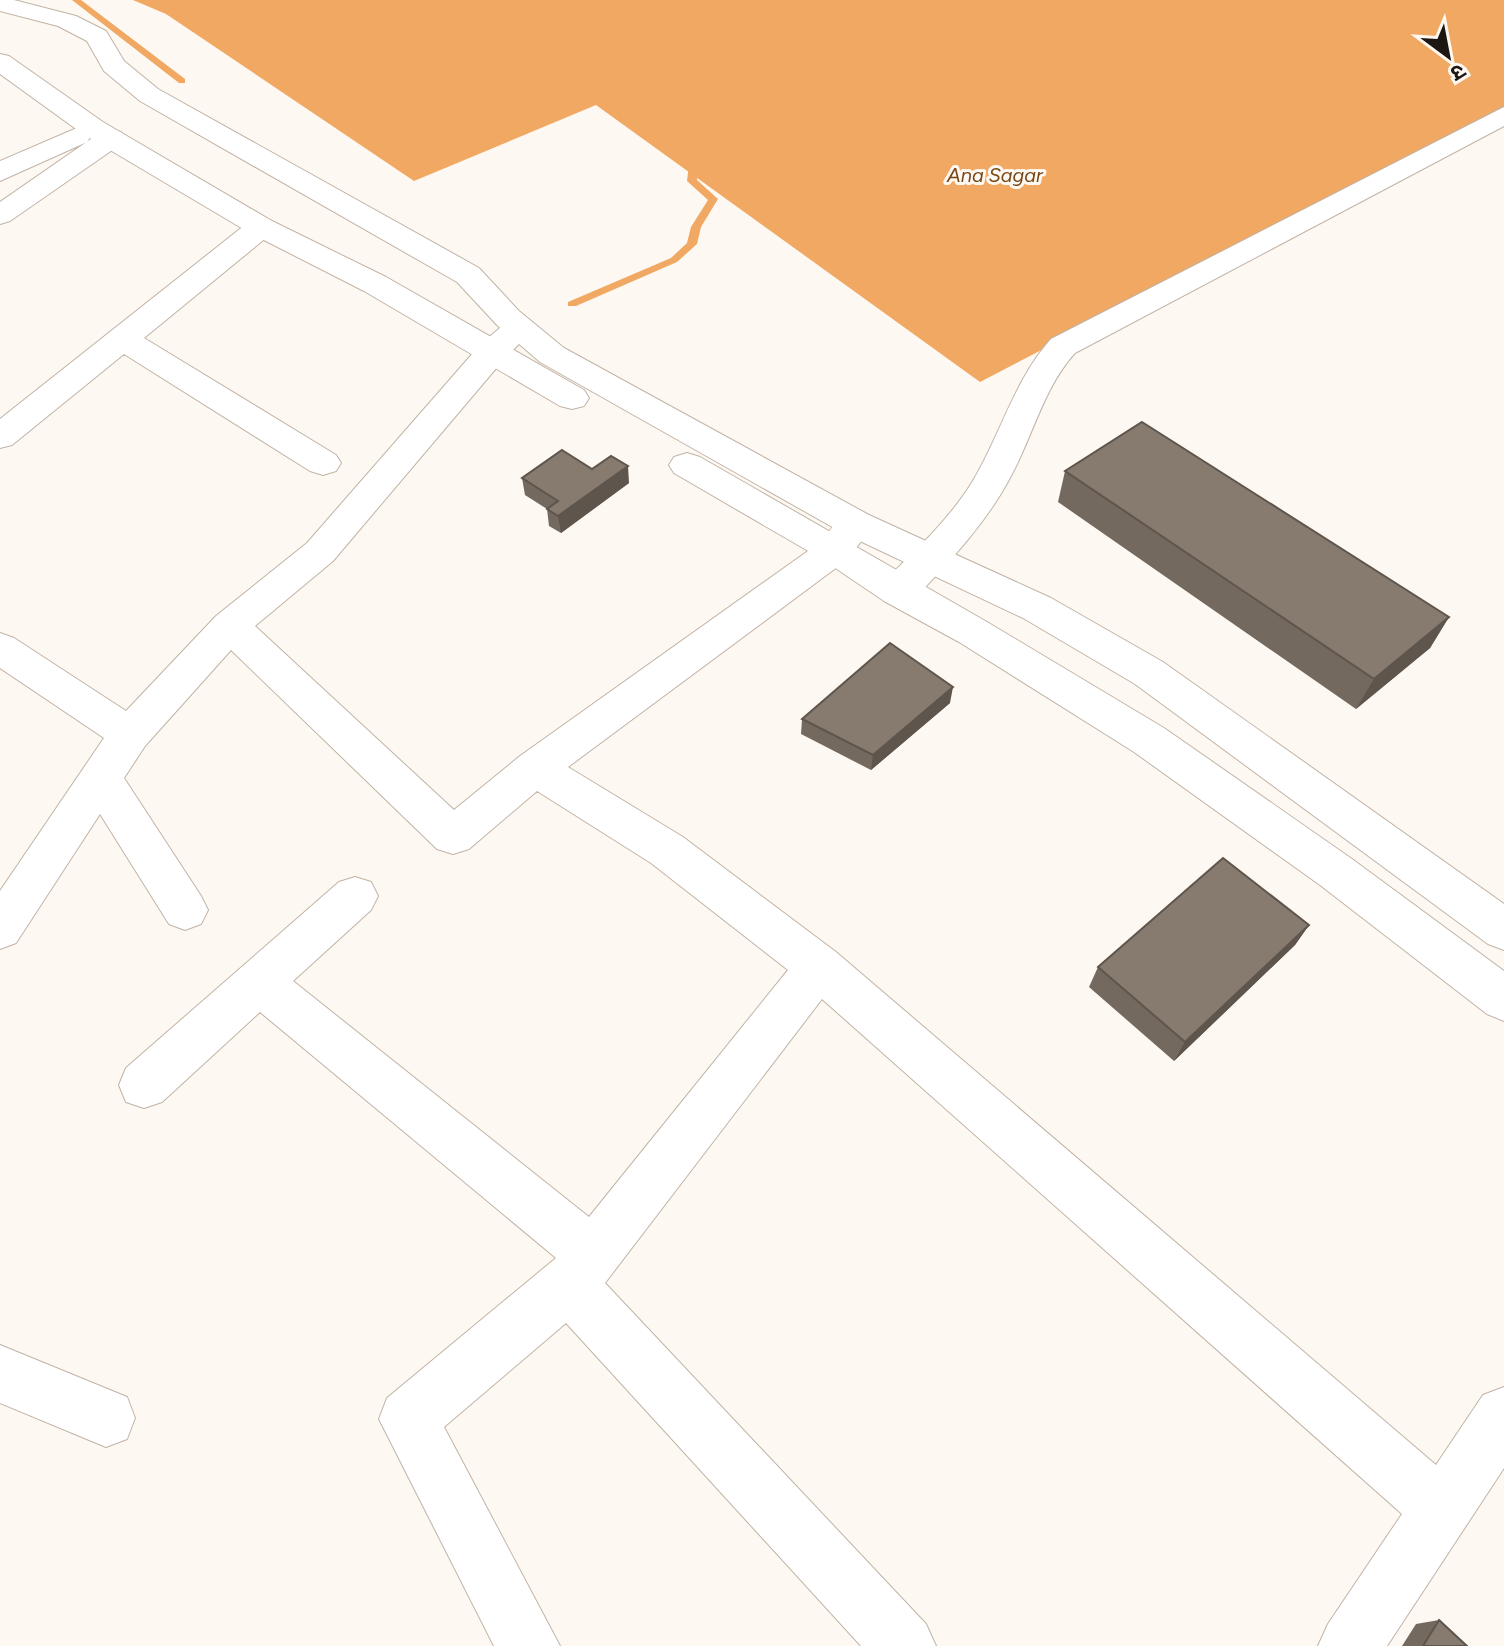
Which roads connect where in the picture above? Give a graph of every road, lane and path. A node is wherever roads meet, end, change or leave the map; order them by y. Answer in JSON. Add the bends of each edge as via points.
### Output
{"nodes":[{"id":1,"x":0,"y":4,"type":"edge"},
{"id":2,"x":0,"y":62,"type":"edge"},
{"id":3,"x":1504,"y":115,"type":"edge"},
{"id":4,"x":143,"y":135,"type":"junction"},
{"id":5,"x":0,"y":172,"type":"edge"},
{"id":6,"x":0,"y":215,"type":"edge"},
{"id":7,"x":261,"y":227,"type":"junction"},
{"id":8,"x":123,"y":339,"type":"junction"},
{"id":9,"x":506,"y":340,"type":"junction"},
{"id":10,"x":0,"y":437,"type":"edge"},
{"id":11,"x":323,"y":463,"type":"dead end"},
{"id":12,"x":846,"y":537,"type":"junction"},
{"id":13,"x":930,"y":558,"type":"junction"},
{"id":14,"x":898,"y":591,"type":"junction"},
{"id":15,"x":230,"y":626,"type":"junction"},
{"id":16,"x":0,"y":648,"type":"edge"},
{"id":17,"x":130,"y":734,"type":"junction"},
{"id":18,"x":535,"y":768,"type":"junction"},
{"id":19,"x":101,"y":779,"type":"junction"},
{"id":20,"x":355,"y":896,"type":"dead end"},
{"id":21,"x":185,"y":910,"type":"dead end"},
{"id":22,"x":0,"y":929,"type":"edge"},
{"id":23,"x":1504,"y":930,"type":"edge"},
{"id":24,"x":819,"y":967,"type":"junction"},
{"id":25,"x":260,"y":983,"type":"junction"},
{"id":26,"x":1504,"y":999,"type":"edge"},
{"id":27,"x":144,"y":1085,"type":"dead end"},
{"id":28,"x":581,"y":1270,"type":"junction"},
{"id":29,"x":0,"y":1374,"type":"edge"},
{"id":30,"x":1504,"y":1416,"type":"edge"},
{"id":31,"x":106,"y":1418,"type":"dead end"},
{"id":32,"x":1441,"y":1508,"type":"junction"},
{"id":33,"x":528,"y":1646,"type":"edge"},
{"id":34,"x":904,"y":1646,"type":"edge"},
{"id":35,"x":1350,"y":1646,"type":"edge"}],
"edges":[{"from":1,"to":4,"type":"street","via":[[67,21],[97,36],[113,65],[149,95]]},
{"from":2,"to":4,"type":"street"},
{"from":3,"to":13,"type":"street","via":[[1063,346],[1046,368],[993,478],[964,524]]},
{"from":4,"to":5,"type":"street"},
{"from":4,"to":6,"type":"street"},
{"from":4,"to":7,"type":"street"},
{"from":4,"to":9,"type":"street","via":[[468,275]]},
{"from":7,"to":8,"type":"street"},
{"from":7,"to":9,"type":"street","via":[[375,284]]},
{"from":8,"to":10,"type":"street"},
{"from":8,"to":11,"type":"street"},
{"from":9,"to":12,"type":"street"},
{"from":9,"to":15,"type":"street","via":[[320,552]]},
{"from":12,"to":13,"type":"street"},
{"from":12,"to":14,"type":"street"},
{"from":12,"to":18,"type":"street"},
{"from":13,"to":14,"type":"street"},
{"from":13,"to":23,"type":"street","via":[[1037,608],[1149,673]]},
{"from":14,"to":26,"type":"street","via":[[1060,684],[1238,800]]},
{"from":15,"to":17,"type":"street"},
{"from":15,"to":18,"type":"street","via":[[453,836]]},
{"from":16,"to":17,"type":"street"},
{"from":17,"to":19,"type":"street"},
{"from":18,"to":24,"type":"street","via":[[667,850]]},
{"from":19,"to":21,"type":"street"},
{"from":19,"to":22,"type":"street"},
{"from":20,"to":25,"type":"street"},
{"from":24,"to":28,"type":"street"},
{"from":24,"to":32,"type":"street"},
{"from":25,"to":27,"type":"street"},
{"from":25,"to":28,"type":"street"},
{"from":28,"to":33,"type":"street","via":[[408,1419]]},
{"from":28,"to":34,"type":"street"},
{"from":29,"to":31,"type":"street"},
{"from":30,"to":32,"type":"street"},
{"from":32,"to":35,"type":"street"}]}
